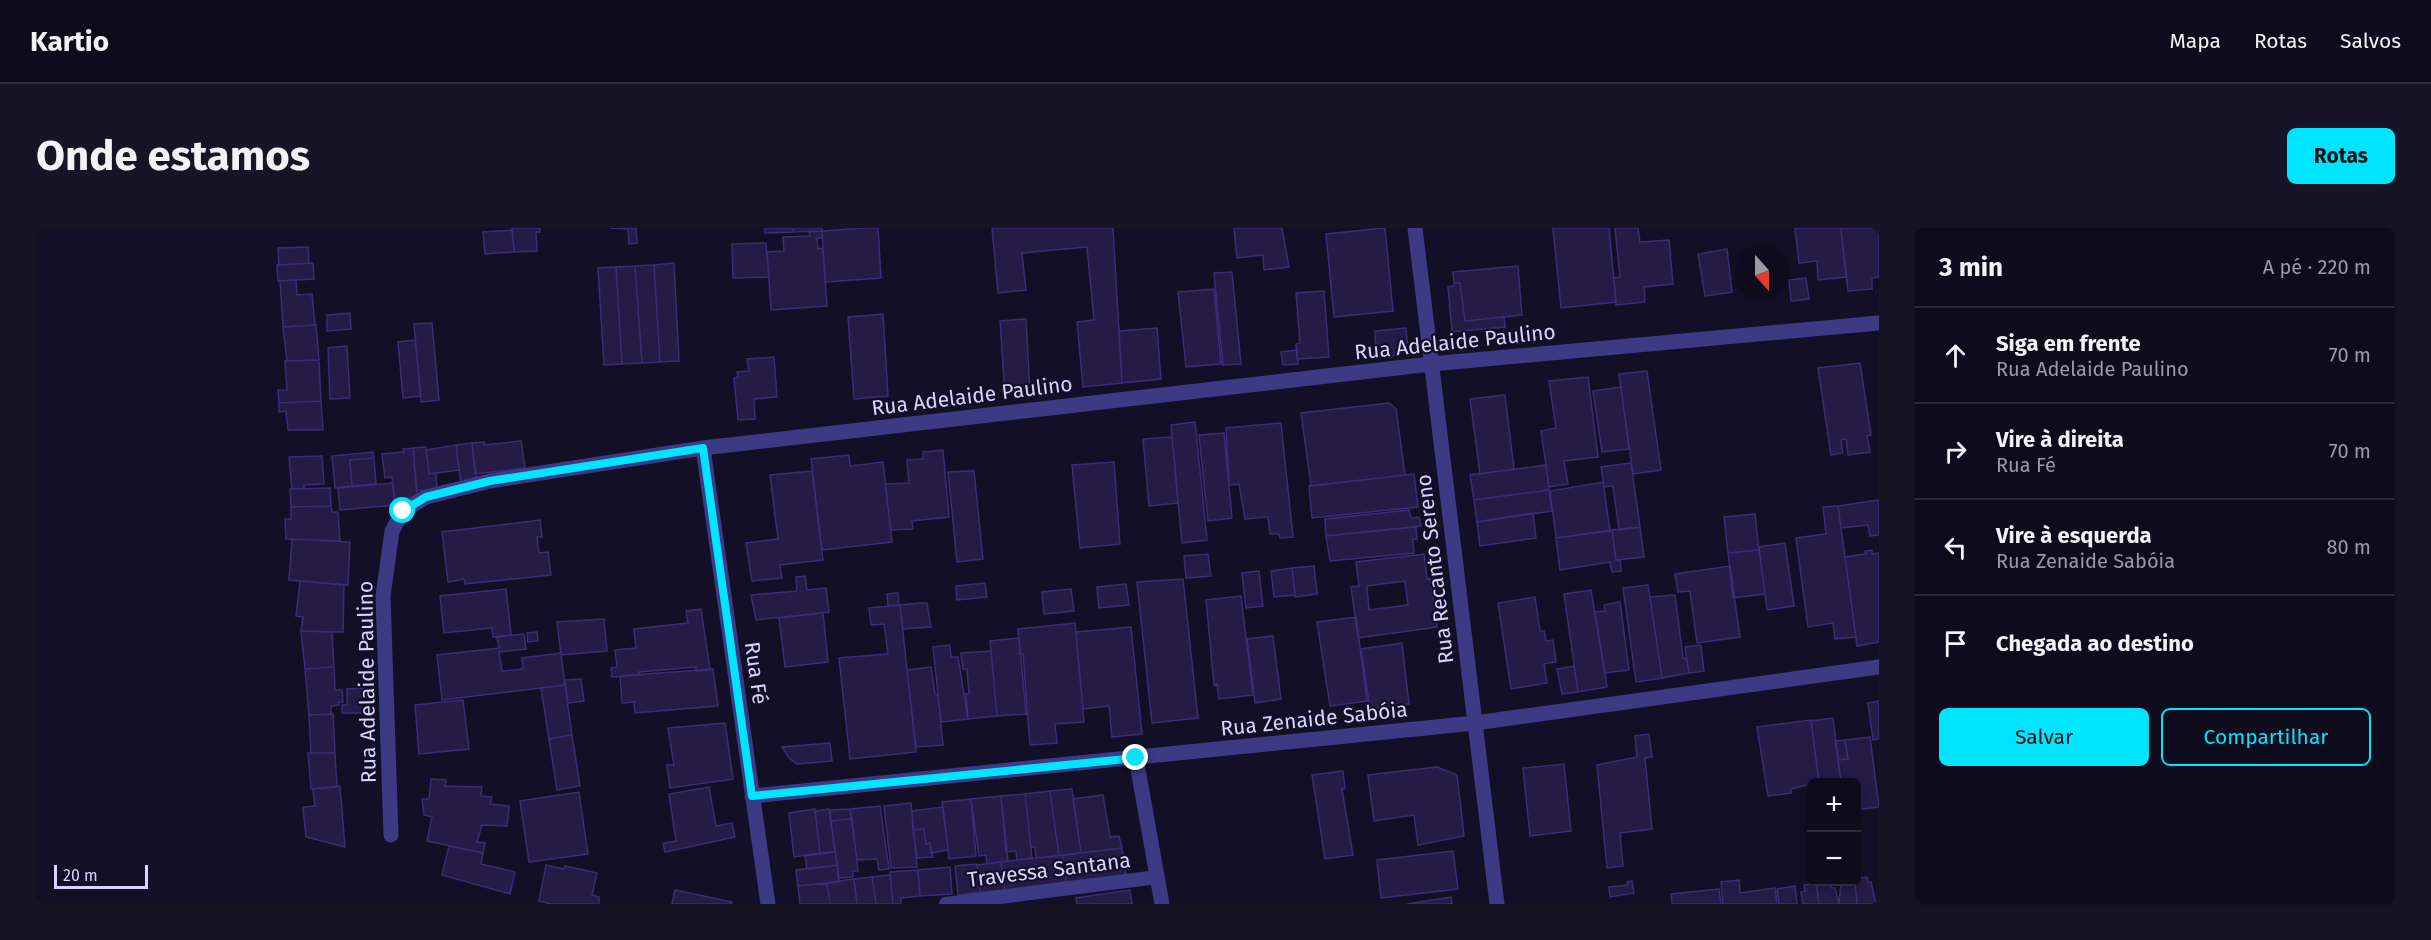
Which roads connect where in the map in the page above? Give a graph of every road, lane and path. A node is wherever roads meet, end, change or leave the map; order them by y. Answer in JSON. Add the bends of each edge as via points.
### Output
{"nodes":[{"id":1,"x":1415,"y":228,"type":"edge"},
{"id":2,"x":1879,"y":323,"type":"edge"},
{"id":3,"x":1431,"y":364,"type":"junction"},
{"id":4,"x":703,"y":448,"type":"junction"},
{"id":5,"x":1879,"y":667,"type":"edge"},
{"id":6,"x":1475,"y":723,"type":"junction"},
{"id":7,"x":1136,"y":758,"type":"junction"},
{"id":8,"x":752,"y":796,"type":"junction"},
{"id":9,"x":391,"y":835,"type":"dead end"},
{"id":10,"x":1157,"y":877,"type":"junction"},
{"id":11,"x":768,"y":904,"type":"edge"},
{"id":12,"x":946,"y":904,"type":"edge"},
{"id":13,"x":1162,"y":904,"type":"edge"},
{"id":14,"x":1497,"y":904,"type":"edge"}],
"edges":[{"from":1,"to":3,"type":"street","name":"Rua Recanto Sereno"},
{"from":2,"to":3,"type":"street","name":"Rua Adelaide Paulino"},
{"from":3,"to":4,"type":"street","name":"Rua Adelaide Paulino"},
{"from":3,"to":6,"type":"street","name":"Rua Recanto Sereno"},
{"from":4,"to":8,"type":"street","name":"Rua Fé"},
{"from":4,"to":9,"type":"street","name":"Rua Adelaide Paulino","via":[[490,481],[426,497],[403,511],[392,531],[383,596]]},
{"from":5,"to":6,"type":"street","name":"Rua Zenaide Sabóia"},
{"from":6,"to":7,"type":"street","name":"Rua Zenaide Sabóia"},
{"from":6,"to":14,"type":"street","name":"Rua Recanto Sereno"},
{"from":7,"to":8,"type":"street","name":"Rua Zenaide Sabóia"},
{"from":7,"to":10,"type":"street"},
{"from":8,"to":11,"type":"street","name":"Rua Fé"},
{"from":10,"to":12,"type":"lane","name":"Travessa Santana"},
{"from":10,"to":13,"type":"street"}]}
